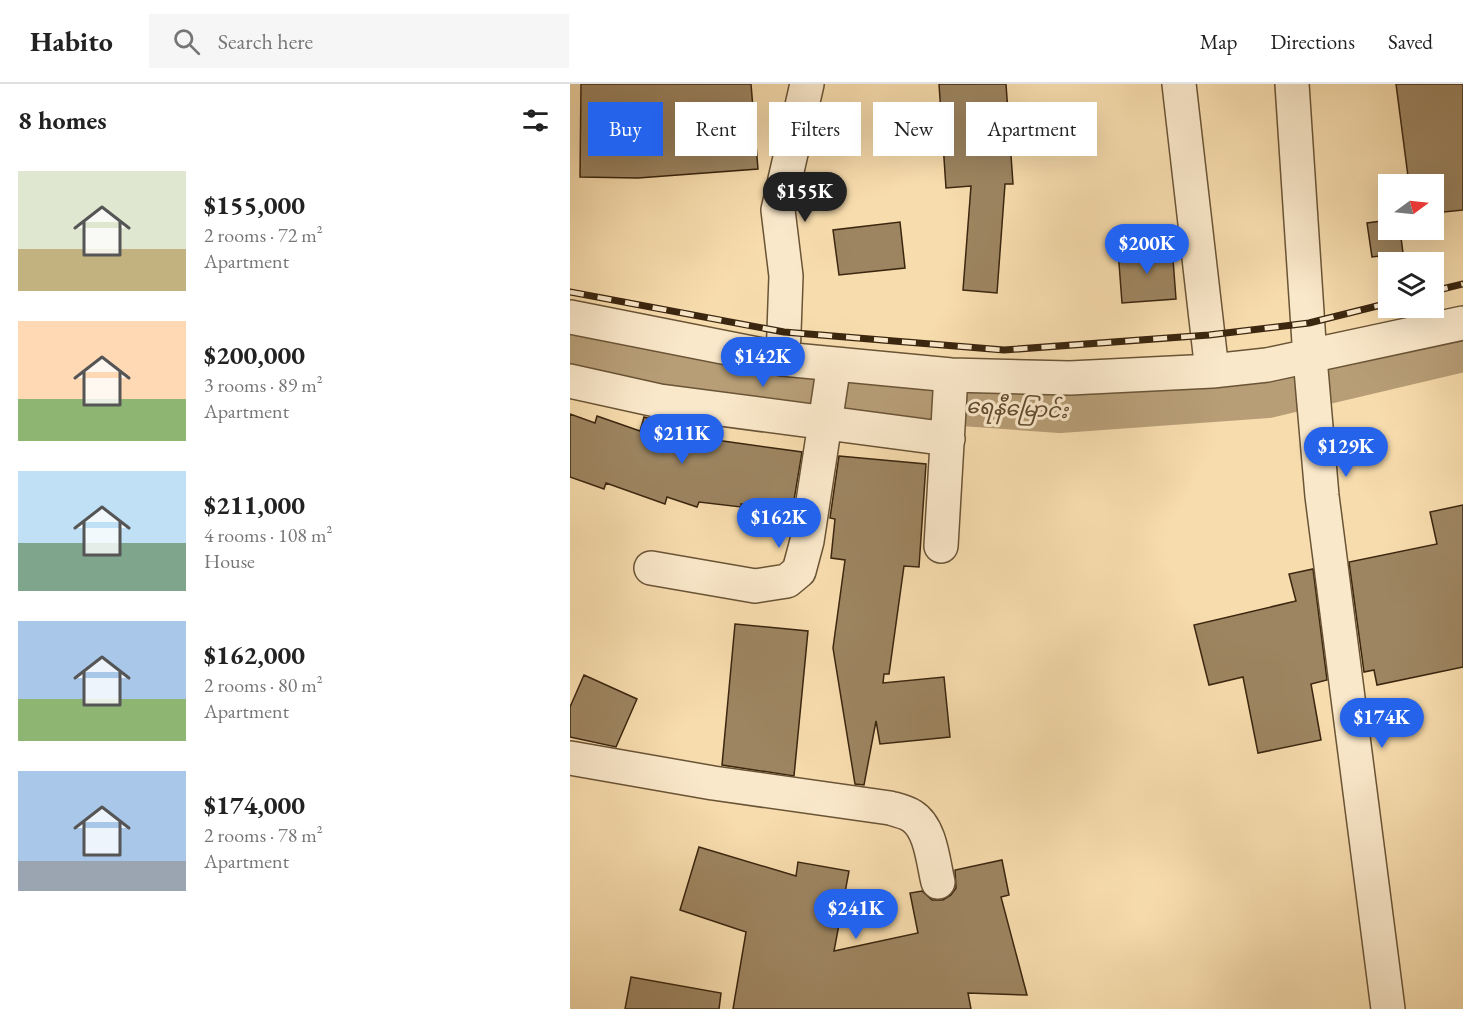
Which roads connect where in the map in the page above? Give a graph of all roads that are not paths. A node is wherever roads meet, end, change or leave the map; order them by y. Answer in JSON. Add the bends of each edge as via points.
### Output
{"nodes":[{"id":1,"x":807,"y":84,"type":"edge"},
{"id":2,"x":1179,"y":84,"type":"edge"},
{"id":3,"x":1292,"y":84,"type":"edge"},
{"id":4,"x":570,"y":317,"type":"edge"},
{"id":5,"x":1463,"y":323,"type":"edge"},
{"id":6,"x":1310,"y":358,"type":"junction"},
{"id":7,"x":783,"y":359,"type":"junction"},
{"id":8,"x":834,"y":364,"type":"junction"},
{"id":9,"x":1212,"y":371,"type":"junction"},
{"id":10,"x":951,"y":375,"type":"junction"},
{"id":11,"x":570,"y":381,"type":"edge"},
{"id":12,"x":825,"y":422,"type":"junction"},
{"id":13,"x":948,"y":439,"type":"junction"},
{"id":14,"x":941,"y":546,"type":"dead end"},
{"id":15,"x":651,"y":568,"type":"dead end"},
{"id":16,"x":570,"y":758,"type":"edge"},
{"id":17,"x":938,"y":882,"type":"dead end"},
{"id":18,"x":1388,"y":1009,"type":"edge"}],
"edges":[{"from":1,"to":7,"type":"street","via":[[778,210],[786,276]]},
{"from":2,"to":9,"type":"street"},
{"from":3,"to":6,"type":"street"},
{"from":4,"to":7,"type":"street"},
{"from":5,"to":6,"type":"street"},
{"from":6,"to":9,"type":"street"},
{"from":6,"to":18,"type":"street","via":[[1321,481]]},
{"from":7,"to":8,"type":"street"},
{"from":8,"to":10,"type":"street"},
{"from":8,"to":12,"type":"street"},
{"from":9,"to":10,"type":"street","via":[[1070,378]]},
{"from":10,"to":13,"type":"street"},
{"from":11,"to":12,"type":"street","via":[[660,401]]},
{"from":12,"to":13,"type":"street"},
{"from":12,"to":15,"type":"street","via":[[803,556],[787,581],[755,586]]},
{"from":13,"to":14,"type":"street"},
{"from":16,"to":17,"type":"street","via":[[890,808],[912,815],[927,838]]}]}
